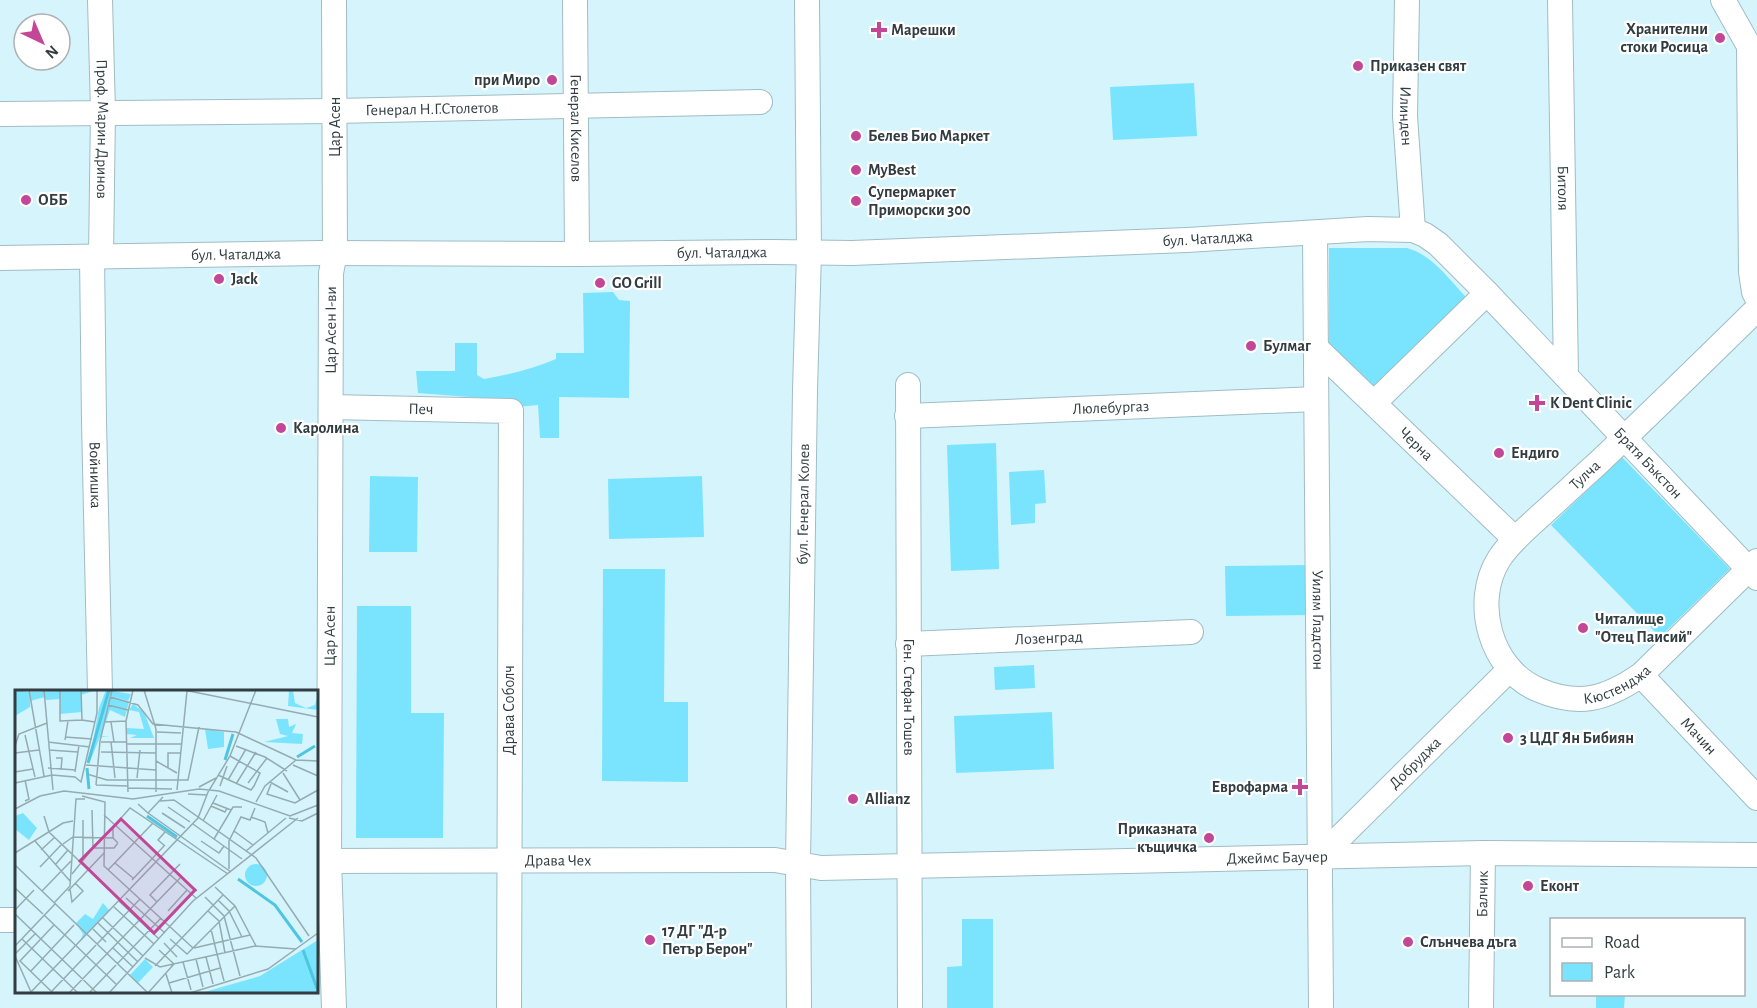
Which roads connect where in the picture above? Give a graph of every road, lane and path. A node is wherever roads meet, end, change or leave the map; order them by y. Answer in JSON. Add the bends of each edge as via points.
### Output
{"nodes":[{"id":1,"x":100,"y":0,"type":"edge"},
{"id":2,"x":334,"y":0,"type":"edge"},
{"id":3,"x":575,"y":0,"type":"edge"},
{"id":4,"x":807,"y":0,"type":"edge"},
{"id":5,"x":1407,"y":0,"type":"edge"},
{"id":6,"x":1560,"y":0,"type":"edge"},
{"id":7,"x":1723,"y":0,"type":"edge"},
{"id":8,"x":1753,"y":50,"type":"edge"},
{"id":9,"x":760,"y":102,"type":"dead end"},
{"id":10,"x":575,"y":106,"type":"junction"},
{"id":11,"x":335,"y":111,"type":"junction"},
{"id":12,"x":103,"y":112,"type":"junction"},
{"id":13,"x":0,"y":114,"type":"edge"},
{"id":14,"x":1413,"y":231,"type":"junction"},
{"id":15,"x":1315,"y":233,"type":"junction"},
{"id":16,"x":1438,"y":244,"type":"joint"},
{"id":17,"x":335,"y":253,"type":"junction"},
{"id":18,"x":808,"y":253,"type":"junction"},
{"id":19,"x":577,"y":254,"type":"junction"},
{"id":20,"x":97,"y":257,"type":"junction"},
{"id":21,"x":0,"y":258,"type":"edge"},
{"id":22,"x":1487,"y":293,"type":"junction"},
{"id":23,"x":1757,"y":298,"type":"edge"},
{"id":24,"x":1757,"y":309,"type":"edge"},
{"id":25,"x":1565,"y":339,"type":"junction"},
{"id":26,"x":1315,"y":347,"type":"junction"},
{"id":27,"x":1540,"y":349,"type":"junction"},
{"id":28,"x":1566,"y":376,"type":"junction"},
{"id":29,"x":908,"y":385,"type":"dead end"},
{"id":30,"x":1316,"y":399,"type":"junction"},
{"id":31,"x":1374,"y":403,"type":"junction"},
{"id":32,"x":331,"y":408,"type":"junction"},
{"id":33,"x":511,"y":411,"type":"joint"},
{"id":34,"x":907,"y":416,"type":"junction"},
{"id":35,"x":1624,"y":438,"type":"junction"},
{"id":36,"x":1515,"y":539,"type":"junction"},
{"id":37,"x":1754,"y":569,"type":"edge"},
{"id":38,"x":1191,"y":632,"type":"dead end"},
{"id":39,"x":908,"y":644,"type":"junction"},
{"id":40,"x":1510,"y":669,"type":"junction"},
{"id":41,"x":1641,"y":675,"type":"junction"},
{"id":42,"x":100,"y":690,"type":"edge"},
{"id":43,"x":1757,"y":798,"type":"edge"},
{"id":44,"x":1483,"y":853,"type":"junction"},
{"id":45,"x":1757,"y":855,"type":"edge"},
{"id":46,"x":1319,"y":858,"type":"junction"},
{"id":47,"x":323,"y":860,"type":"edge"},
{"id":48,"x":509,"y":860,"type":"junction"},
{"id":49,"x":798,"y":864,"type":"junction"},
{"id":50,"x":909,"y":865,"type":"junction"},
{"id":51,"x":334,"y":1008,"type":"edge"},
{"id":52,"x":509,"y":1008,"type":"edge"},
{"id":53,"x":799,"y":1008,"type":"edge"},
{"id":54,"x":910,"y":1008,"type":"edge"},
{"id":55,"x":1321,"y":1008,"type":"edge"},
{"id":56,"x":1481,"y":1008,"type":"edge"}],
"edges":[{"from":1,"to":12,"type":"street","name":"Проф. Марин Дринов"},
{"from":2,"to":11,"type":"street","name":"Цар Асен"},
{"from":3,"to":10,"type":"street","name":"Генерал Киселов"},
{"from":4,"to":18,"type":"street","name":"бул. Генерал Колев"},
{"from":5,"to":14,"type":"street","name":"Илинден","via":[[1405,116]]},
{"from":6,"to":25,"type":"street","name":"Битоля"},
{"from":7,"to":8,"type":"street"},
{"from":8,"to":23,"type":"street","via":[[1751,272]]},
{"from":9,"to":10,"type":"street","name":"Генерал Н.Г.Столетов"},
{"from":10,"to":11,"type":"street","name":"Генерал Н.Г.Столетов"},
{"from":10,"to":19,"type":"street","name":"Генерал Киселов"},
{"from":11,"to":12,"type":"street","name":"Генерал Н.Г.Столетов"},
{"from":11,"to":17,"type":"street","name":"Цар Асен"},
{"from":12,"to":13,"type":"street","name":"Генерал Н.Г.Столетов"},
{"from":12,"to":20,"type":"street","name":"Проф. Марин Дринов"},
{"from":14,"to":15,"type":"street","name":"бул. Чаталджа"},
{"from":14,"to":16,"type":"street","name":"бул. Чаталджа"},
{"from":15,"to":18,"type":"street","name":"бул. Чаталджа"},
{"from":15,"to":26,"type":"street","name":"Уилям Гладстон"},
{"from":16,"to":22,"type":"street","name":"Братя Бъкстон"},
{"from":17,"to":19,"type":"street","name":"бул. Чаталджа"},
{"from":17,"to":20,"type":"street","name":"бул. Чаталджа"},
{"from":17,"to":32,"type":"street","name":"Цар Асен I-ви","via":[[331,273]]},
{"from":18,"to":19,"type":"street","name":"бул. Чаталджа"},
{"from":18,"to":49,"type":"street","name":"бул. Генерал Колев"},
{"from":20,"to":21,"type":"street","name":"бул. Чаталджа"},
{"from":20,"to":42,"type":"street","name":"Войнишка","via":[[94,421]]},
{"from":22,"to":27,"type":"street","name":"Братя Бъкстон"},
{"from":22,"to":31,"type":"street"},
{"from":24,"to":35,"type":"street","name":"Тулча"},
{"from":25,"to":27,"type":"street","via":[[1556,350]]},
{"from":25,"to":28,"type":"street","name":"Битоля"},
{"from":26,"to":30,"type":"street","name":"Уилям Гладстон"},
{"from":26,"to":31,"type":"street","name":"Черна"},
{"from":27,"to":28,"type":"street","name":"Братя Бъкстон"},
{"from":28,"to":35,"type":"street","name":"Братя Бъкстон"},
{"from":29,"to":34,"type":"street","name":"Ген. Стефан Тошев"},
{"from":30,"to":34,"type":"street","name":"Люлебургаз"},
{"from":30,"to":46,"type":"street","name":"Уилям Гладстон"},
{"from":31,"to":36,"type":"street","name":"Черна"},
{"from":32,"to":33,"type":"street","name":"Печ"},
{"from":32,"to":47,"type":"street","name":"Цар Асен"},
{"from":33,"to":48,"type":"street","name":"Драва Соболч"},
{"from":34,"to":39,"type":"street","name":"Ген. Стефан Тошев"},
{"from":35,"to":36,"type":"street","name":"Тулча"},
{"from":35,"to":37,"type":"street","name":"Братя Бъкстон"},
{"from":36,"to":40,"type":"street","name":"Тулча","via":[[1499,559],[1489,583],[1486,608],[1490,632]]},
{"from":37,"to":41,"type":"street","name":"Кюстенджа"},
{"from":38,"to":39,"type":"street","name":"Лозенград"},
{"from":39,"to":50,"type":"street","name":"Ген. Стефан Тошев"},
{"from":40,"to":41,"type":"street","name":"Кюстенджа","via":[[1538,690],[1584,699],[1622,688]]},
{"from":40,"to":46,"type":"street","name":"Добруджа"},
{"from":41,"to":43,"type":"street","name":"Мачин"},
{"from":44,"to":45,"type":"street","name":"Джеймс Баучер"},
{"from":44,"to":46,"type":"street","name":"Джеймс Баучер"},
{"from":44,"to":56,"type":"street","name":"Балчик"},
{"from":46,"to":50,"type":"street","name":"Джеймс Баучер"},
{"from":46,"to":55,"type":"street","name":"Уилям Гладстон"},
{"from":47,"to":48,"type":"street","name":"Драва Чех"},
{"from":47,"to":51,"type":"street","name":"Цар Асен"},
{"from":48,"to":49,"type":"street","name":"Драва Чех","via":[[765,860]]},
{"from":48,"to":52,"type":"street","name":"Драва Соболч"},
{"from":49,"to":50,"type":"street","name":"Джеймс Баучер","via":[[821,868]]},
{"from":49,"to":53,"type":"street","name":"бул. Генерал Колев"},
{"from":50,"to":54,"type":"street","name":"Ген. Стефан Тошев"}]}
